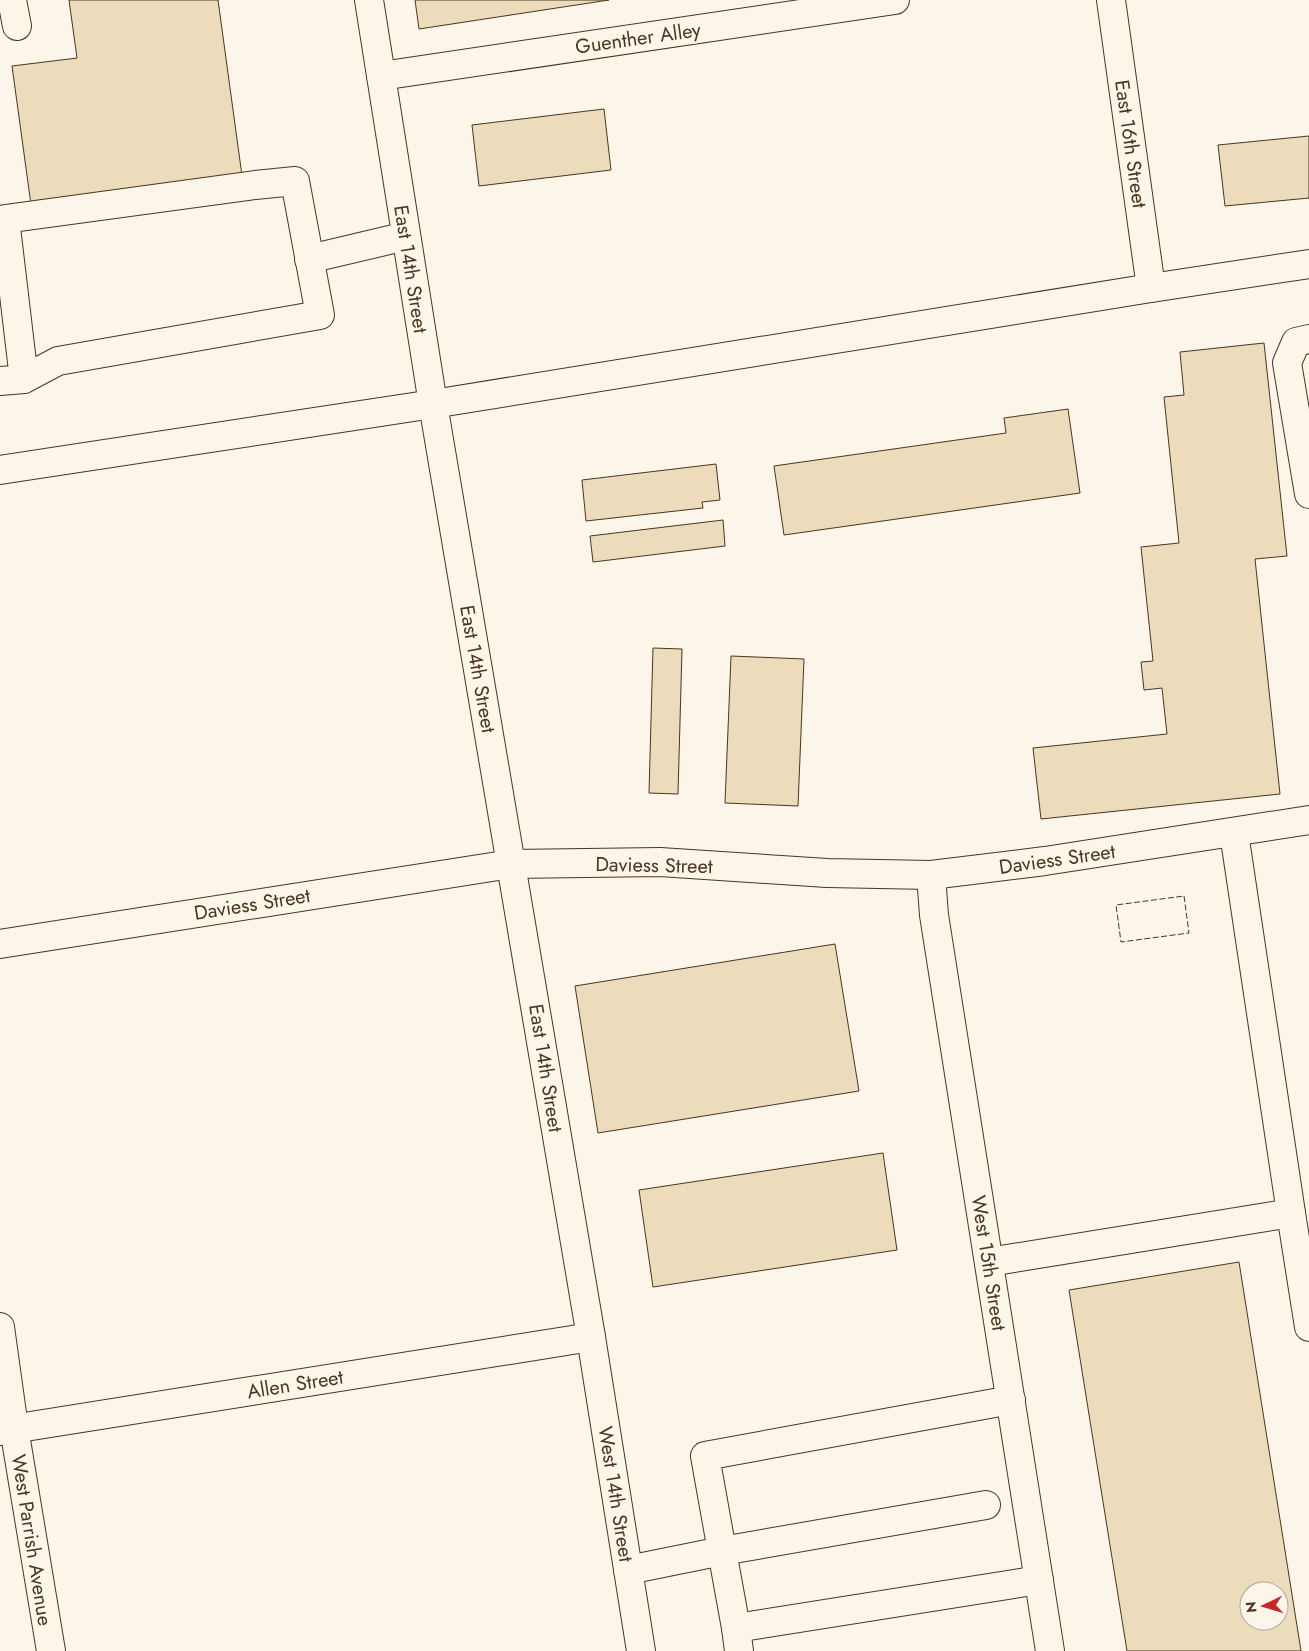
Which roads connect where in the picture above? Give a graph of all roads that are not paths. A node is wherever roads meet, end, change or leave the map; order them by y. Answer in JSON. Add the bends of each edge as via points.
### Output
{"nodes":[{"id":1,"x":12,"y":0,"type":"edge"},
{"id":2,"x":369,"y":0,"type":"edge"},
{"id":3,"x":895,"y":0,"type":"edge"},
{"id":4,"x":1111,"y":0,"type":"edge"},
{"id":5,"x":16,"y":26,"type":"dead end"},
{"id":6,"x":381,"y":76,"type":"junction"},
{"id":7,"x":406,"y":236,"type":"junction"},
{"id":8,"x":309,"y":259,"type":"junction"},
{"id":9,"x":1309,"y":264,"type":"edge"},
{"id":10,"x":1151,"y":288,"type":"junction"},
{"id":11,"x":1302,"y":340,"type":"edge"},
{"id":12,"x":12,"y":380,"type":"edge"},
{"id":13,"x":433,"y":404,"type":"junction"},
{"id":14,"x":0,"y":470,"type":"edge"},
{"id":15,"x":1309,"y":494,"type":"edge"},
{"id":16,"x":1309,"y":820,"type":"edge"},
{"id":17,"x":1234,"y":833,"type":"junction"},
{"id":18,"x":512,"y":864,"type":"junction"},
{"id":19,"x":931,"y":875,"type":"junction"},
{"id":20,"x":0,"y":944,"type":"edge"},
{"id":21,"x":1291,"y":1213,"type":"junction"},
{"id":22,"x":989,"y":1262,"type":"junction"},
{"id":23,"x":0,"y":1327,"type":"edge"},
{"id":24,"x":1309,"y":1327,"type":"edge"},
{"id":25,"x":590,"y":1337,"type":"junction"},
{"id":26,"x":1011,"y":1400,"type":"junction"},
{"id":27,"x":7,"y":1429,"type":"edge"},
{"id":28,"x":986,"y":1505,"type":"dead end"},
{"id":29,"x":722,"y":1551,"type":"junction"},
{"id":30,"x":628,"y":1570,"type":"junction"},
{"id":31,"x":1039,"y":1580,"type":"junction"},
{"id":32,"x":738,"y":1640,"type":"edge"},
{"id":33,"x":51,"y":1651,"type":"edge"},
{"id":34,"x":641,"y":1651,"type":"edge"},
{"id":35,"x":1050,"y":1651,"type":"edge"}],
"edges":[{"from":1,"to":5,"type":"street"},
{"from":2,"to":6,"type":"street","name":"East 14th Street"},
{"from":3,"to":6,"type":"street","name":"Guenther Alley"},
{"from":4,"to":10,"type":"street","name":"East 16th Street"},
{"from":6,"to":7,"type":"street","name":"East 14th Street"},
{"from":7,"to":8,"type":"street"},
{"from":7,"to":13,"type":"street","name":"East 14th Street"},
{"from":8,"to":12,"type":"street","via":[[320,314],[58,361]]},
{"from":8,"to":12,"type":"street","via":[[294,181],[5,219]]},
{"from":9,"to":10,"type":"street"},
{"from":10,"to":13,"type":"street"},
{"from":11,"to":15,"type":"street","via":[[1287,363]]},
{"from":13,"to":14,"type":"street"},
{"from":13,"to":18,"type":"street","name":"East 14th Street"},
{"from":16,"to":17,"type":"street","name":"Daviess Street"},
{"from":17,"to":19,"type":"street","name":"Daviess Street"},
{"from":17,"to":21,"type":"street"},
{"from":18,"to":19,"type":"street","name":"Daviess Street","via":[[660,862],[827,873]]},
{"from":18,"to":20,"type":"street","name":"Daviess Street"},
{"from":18,"to":25,"type":"street","name":"East 14th Street"},
{"from":19,"to":22,"type":"street","name":"West 15th Street","via":[[934,915]]},
{"from":21,"to":22,"type":"street"},
{"from":21,"to":24,"type":"street"},
{"from":22,"to":26,"type":"street","name":"West 15th Street"},
{"from":23,"to":27,"type":"street","name":"West Parrish Avenue"},
{"from":25,"to":27,"type":"street","name":"Allen Street"},
{"from":25,"to":30,"type":"street","name":"West 14th Street"},
{"from":26,"to":29,"type":"street","via":[[704,1456]]},
{"from":26,"to":31,"type":"street","name":"West 15th Street"},
{"from":27,"to":33,"type":"street","name":"West Parrish Avenue"},
{"from":28,"to":29,"type":"street"},
{"from":29,"to":30,"type":"street"},
{"from":29,"to":32,"type":"street"},
{"from":30,"to":34,"type":"street","name":"West 14th Street"},
{"from":31,"to":32,"type":"street"},
{"from":31,"to":35,"type":"street","name":"West 15th Street"}]}
